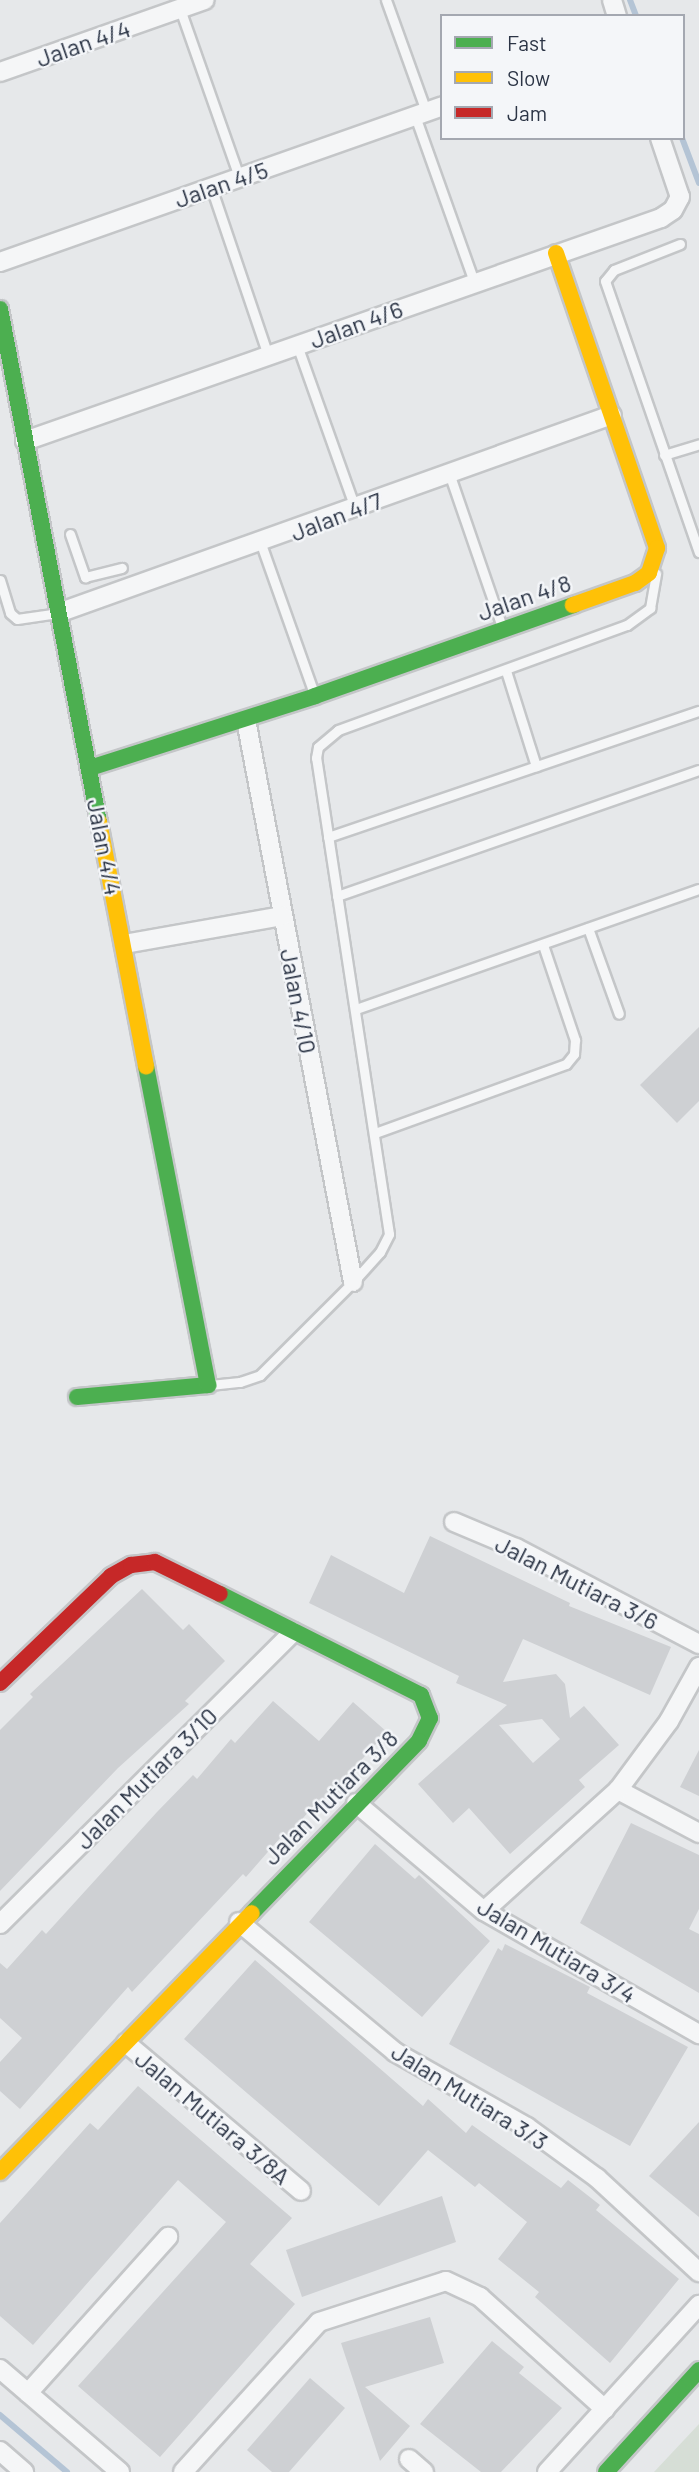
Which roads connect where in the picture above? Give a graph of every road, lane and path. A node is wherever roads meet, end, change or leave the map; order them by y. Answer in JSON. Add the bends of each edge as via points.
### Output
{"nodes":[{"id":1,"x":205,"y":0,"type":"edge"},
{"id":2,"x":386,"y":0,"type":"edge"},
{"id":3,"x":180,"y":9,"type":"junction"},
{"id":4,"x":0,"y":72,"type":"edge"},
{"id":5,"x":427,"y":111,"type":"edge"},
{"id":6,"x":661,"y":140,"type":"edge"},
{"id":7,"x":239,"y":177,"type":"junction"},
{"id":8,"x":211,"y":187,"type":"junction"},
{"id":9,"x":680,"y":244,"type":"dead end"},
{"id":10,"x":556,"y":253,"type":"junction"},
{"id":11,"x":0,"y":262,"type":"edge"},
{"id":12,"x":474,"y":282,"type":"junction"},
{"id":13,"x":0,"y":309,"type":"edge"},
{"id":14,"x":297,"y":345,"type":"junction"},
{"id":15,"x":268,"y":355,"type":"junction"},
{"id":16,"x":612,"y":415,"type":"junction"},
{"id":17,"x":24,"y":441,"type":"junction"},
{"id":18,"x":699,"y":443,"type":"edge"},
{"id":19,"x":664,"y":455,"type":"junction"},
{"id":20,"x":449,"y":473,"type":"junction"},
{"id":21,"x":355,"y":509,"type":"junction"},
{"id":22,"x":70,"y":534,"type":"dead end"},
{"id":23,"x":261,"y":544,"type":"junction"},
{"id":24,"x":699,"y":552,"type":"edge"},
{"id":25,"x":655,"y":564,"type":"junction"},
{"id":26,"x":122,"y":568,"type":"dead end"},
{"id":27,"x":103,"y":573,"type":"junction"},
{"id":28,"x":0,"y":580,"type":"edge"},
{"id":29,"x":110,"y":595,"type":"junction"},
{"id":30,"x":58,"y":613,"type":"junction"},
{"id":31,"x":502,"y":627,"type":"junction"},
{"id":32,"x":506,"y":671,"type":"junction"},
{"id":33,"x":315,"y":696,"type":"junction"},
{"id":34,"x":699,"y":711,"type":"edge"},
{"id":35,"x":246,"y":720,"type":"junction"},
{"id":36,"x":536,"y":766,"type":"junction"},
{"id":37,"x":90,"y":768,"type":"junction"},
{"id":38,"x":699,"y":770,"type":"edge"},
{"id":39,"x":328,"y":837,"type":"junction"},
{"id":40,"x":699,"y":889,"type":"edge"},
{"id":41,"x":337,"y":896,"type":"junction"},
{"id":42,"x":283,"y":916,"type":"junction"},
{"id":43,"x":588,"y":928,"type":"junction"},
{"id":44,"x":124,"y":944,"type":"junction"},
{"id":45,"x":543,"y":945,"type":"junction"},
{"id":46,"x":356,"y":1009,"type":"junction"},
{"id":47,"x":619,"y":1014,"type":"dead end"},
{"id":48,"x":375,"y":1133,"type":"junction"},
{"id":49,"x":353,"y":1282,"type":"junction"},
{"id":50,"x":208,"y":1385,"type":"junction"},
{"id":51,"x":78,"y":1397,"type":"dead end"},
{"id":52,"x":454,"y":1522,"type":"dead end"},
{"id":53,"x":293,"y":1632,"type":"junction"},
{"id":54,"x":699,"y":1644,"type":"edge"},
{"id":55,"x":699,"y":1667,"type":"edge"},
{"id":56,"x":0,"y":1684,"type":"edge"},
{"id":57,"x":618,"y":1790,"type":"junction"},
{"id":58,"x":356,"y":1803,"type":"junction"},
{"id":59,"x":699,"y":1833,"type":"edge"},
{"id":60,"x":484,"y":1911,"type":"junction"},
{"id":61,"x":239,"y":1922,"type":"junction"},
{"id":62,"x":0,"y":1924,"type":"edge"},
{"id":63,"x":699,"y":2034,"type":"edge"},
{"id":64,"x":126,"y":2043,"type":"junction"},
{"id":65,"x":4,"y":2161,"type":"edge"},
{"id":66,"x":301,"y":2191,"type":"dead end"},
{"id":67,"x":168,"y":2237,"type":"dead end"},
{"id":68,"x":699,"y":2272,"type":"edge"},
{"id":69,"x":699,"y":2305,"type":"edge"},
{"id":70,"x":0,"y":2369,"type":"edge"},
{"id":71,"x":699,"y":2370,"type":"edge"},
{"id":72,"x":28,"y":2393,"type":"junction"},
{"id":73,"x":605,"y":2409,"type":"junction"},
{"id":74,"x":0,"y":2451,"type":"edge"},
{"id":75,"x":409,"y":2459,"type":"dead end"},
{"id":76,"x":24,"y":2472,"type":"edge"},
{"id":77,"x":120,"y":2472,"type":"edge"},
{"id":78,"x":183,"y":2472,"type":"edge"},
{"id":79,"x":424,"y":2472,"type":"edge"},
{"id":80,"x":547,"y":2472,"type":"edge"},
{"id":81,"x":606,"y":2472,"type":"edge"}],
"edges":[{"from":1,"to":3,"type":"street","name":"Jalan 4/4"},
{"from":2,"to":5,"type":"lane"},
{"from":3,"to":4,"type":"street","name":"Jalan 4/4"},
{"from":3,"to":7,"type":"lane"},
{"from":5,"to":7,"type":"street","name":"Jalan 4/5"},
{"from":5,"to":12,"type":"lane"},
{"from":6,"to":10,"type":"street","name":"Jalan 4/6","via":[[680,197],[673,210]]},
{"from":7,"to":8,"type":"street","name":"Jalan 4/5"},
{"from":8,"to":11,"type":"street","name":"Jalan 4/5"},
{"from":8,"to":15,"type":"lane"},
{"from":9,"to":19,"type":"lane","via":[[614,270],[606,281]]},
{"from":10,"to":12,"type":"street","name":"Jalan 4/6"},
{"from":10,"to":16,"type":"street"},
{"from":12,"to":14,"type":"street","name":"Jalan 4/6"},
{"from":13,"to":17,"type":"street","name":"Jalan 4/4"},
{"from":14,"to":15,"type":"street","name":"Jalan 4/6"},
{"from":14,"to":21,"type":"lane"},
{"from":15,"to":17,"type":"street","name":"Jalan 4/6"},
{"from":16,"to":20,"type":"street","name":"Jalan 4/7"},
{"from":16,"to":25,"type":"street","via":[[654,533]]},
{"from":17,"to":30,"type":"street","name":"Jalan 4/4"},
{"from":18,"to":19,"type":"lane"},
{"from":19,"to":24,"type":"lane"},
{"from":20,"to":21,"type":"street","name":"Jalan 4/7"},
{"from":20,"to":31,"type":"lane"},
{"from":21,"to":23,"type":"street","name":"Jalan 4/7"},
{"from":22,"to":27,"type":"lane","via":[[82,572],[90,577]]},
{"from":23,"to":29,"type":"street","name":"Jalan 4/7"},
{"from":23,"to":33,"type":"lane"},
{"from":25,"to":31,"type":"street","name":"Jalan 4/8","via":[[635,583]]},
{"from":25,"to":32,"type":"lane","via":[[654,596],[640,618]]},
{"from":26,"to":27,"type":"lane"},
{"from":27,"to":29,"type":"lane"},
{"from":28,"to":30,"type":"lane","via":[[10,614],[17,619]]},
{"from":29,"to":30,"type":"street","name":"Jalan 4/7"},
{"from":30,"to":37,"type":"street","name":"Jalan 4/4"},
{"from":31,"to":33,"type":"street","name":"Jalan 4/8"},
{"from":32,"to":36,"type":"lane"},
{"from":32,"to":39,"type":"lane","via":[[324,739],[316,758]]},
{"from":33,"to":35,"type":"street","name":"Jalan 4/8"},
{"from":34,"to":36,"type":"lane"},
{"from":35,"to":37,"type":"street","name":"Jalan 4/8"},
{"from":35,"to":42,"type":"street","name":"Jalan 4/10"},
{"from":36,"to":39,"type":"lane"},
{"from":37,"to":44,"type":"street","name":"Jalan 4/4"},
{"from":38,"to":41,"type":"lane"},
{"from":39,"to":41,"type":"lane"},
{"from":40,"to":43,"type":"lane"},
{"from":41,"to":46,"type":"lane"},
{"from":42,"to":44,"type":"street"},
{"from":42,"to":49,"type":"street","name":"Jalan 4/10"},
{"from":43,"to":45,"type":"lane"},
{"from":43,"to":47,"type":"lane"},
{"from":44,"to":50,"type":"street","name":"Jalan 4/4"},
{"from":45,"to":46,"type":"lane"},
{"from":45,"to":48,"type":"lane","via":[[575,1040],[574,1054],[566,1063]]},
{"from":46,"to":48,"type":"lane"},
{"from":48,"to":49,"type":"lane","via":[[389,1234],[380,1252]]},
{"from":49,"to":50,"type":"lane","via":[[260,1375]]},
{"from":50,"to":51,"type":"street"},
{"from":52,"to":54,"type":"street","name":"Jalan Mutiara 3/6","via":[[516,1548]]},
{"from":53,"to":56,"type":"street","name":"Jalan Mutiara 3/8","via":[[155,1562],[122,1567]]},
{"from":53,"to":58,"type":"street","name":"Jalan Mutiara 3/8","via":[[421,1695],[429,1709],[428,1728],[419,1741]]},
{"from":53,"to":62,"type":"street","name":"Jalan Mutiara 3/10"},
{"from":55,"to":57,"type":"street","via":[[669,1721]]},
{"from":57,"to":59,"type":"street"},
{"from":57,"to":60,"type":"street"},
{"from":58,"to":60,"type":"street","name":"Jalan Mutiara 3/4"},
{"from":58,"to":61,"type":"street","name":"Jalan Mutiara 3/8"},
{"from":60,"to":63,"type":"street","name":"Jalan Mutiara 3/4"},
{"from":61,"to":64,"type":"street","name":"Jalan Mutiara 3/8"},
{"from":61,"to":68,"type":"street","name":"Jalan Mutiara 3/3","via":[[395,2052],[527,2127],[597,2178]]},
{"from":64,"to":65,"type":"street","name":"Jalan Mutiara 3/8"},
{"from":64,"to":66,"type":"street","name":"Jalan Mutiara 3/8A"},
{"from":67,"to":72,"type":"street"},
{"from":69,"to":73,"type":"street"},
{"from":70,"to":72,"type":"street"},
{"from":71,"to":81,"type":"street"},
{"from":72,"to":77,"type":"street"},
{"from":73,"to":78,"type":"street","via":[[480,2297],[446,2281],[319,2322]]},
{"from":73,"to":80,"type":"street"},
{"from":74,"to":76,"type":"street"},
{"from":75,"to":79,"type":"street"}]}
